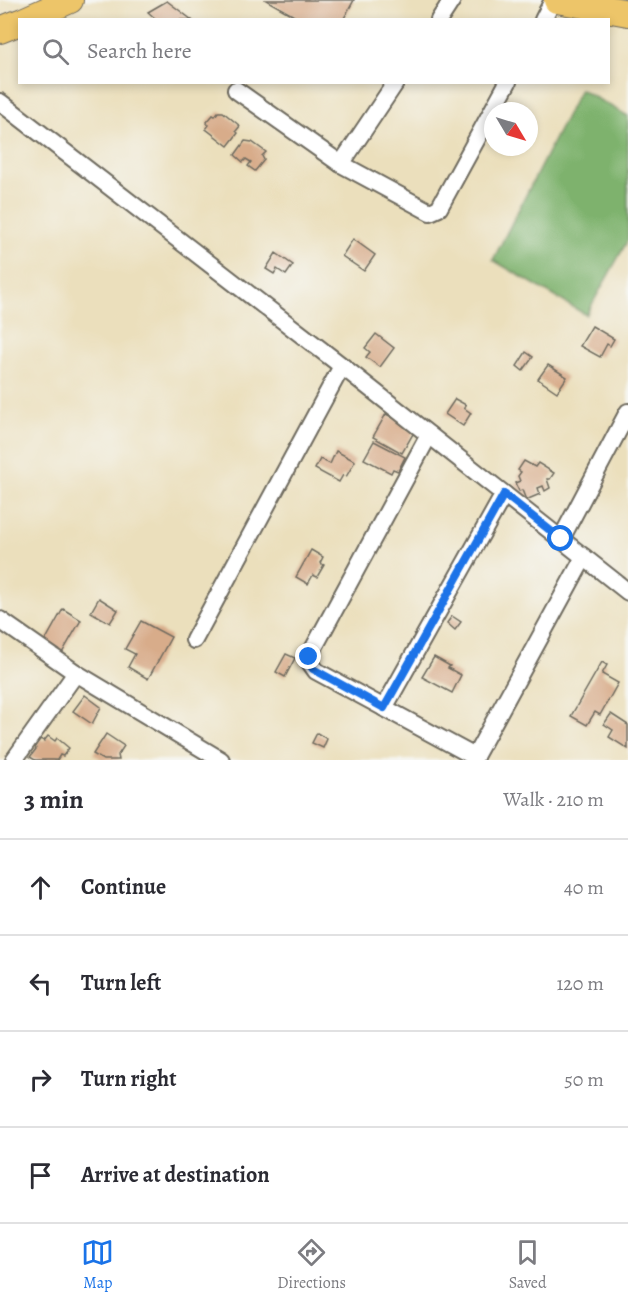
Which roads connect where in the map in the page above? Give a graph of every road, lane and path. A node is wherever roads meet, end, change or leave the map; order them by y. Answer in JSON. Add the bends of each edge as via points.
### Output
{"nodes":[{"id":1,"x":70,"y":0,"type":"edge"},
{"id":2,"x":452,"y":0,"type":"edge"},
{"id":3,"x":555,"y":0,"type":"edge"},
{"id":4,"x":628,"y":14,"type":"edge"},
{"id":5,"x":30,"y":18,"type":"edge"},
{"id":6,"x":440,"y":18,"type":"edge"},
{"id":7,"x":544,"y":18,"type":"edge"},
{"id":8,"x":18,"y":23,"type":"edge"},
{"id":9,"x":0,"y":30,"type":"edge"},
{"id":10,"x":395,"y":84,"type":"edge"},
{"id":11,"x":507,"y":84,"type":"edge"},
{"id":12,"x":236,"y":90,"type":"dead end"},
{"id":13,"x":0,"y":102,"type":"edge"},
{"id":14,"x":341,"y":164,"type":"junction"},
{"id":15,"x":342,"y":366,"type":"junction"},
{"id":16,"x":628,"y":412,"type":"edge"},
{"id":17,"x":429,"y":435,"type":"junction"},
{"id":18,"x":504,"y":494,"type":"junction"},
{"id":19,"x":561,"y":539,"type":"junction"},
{"id":20,"x":584,"y":557,"type":"junction"},
{"id":21,"x":628,"y":592,"type":"edge"},
{"id":22,"x":0,"y":620,"type":"edge"},
{"id":23,"x":194,"y":640,"type":"dead end"},
{"id":24,"x":76,"y":673,"type":"junction"},
{"id":25,"x":384,"y":708,"type":"junction"},
{"id":26,"x":474,"y":758,"type":"edge"},
{"id":27,"x":14,"y":760,"type":"edge"},
{"id":28,"x":221,"y":760,"type":"edge"}],
"edges":[{"from":1,"to":5,"type":"main road"},
{"from":2,"to":6,"type":"street"},
{"from":3,"to":4,"type":"main road"},
{"from":3,"to":7,"type":"street"},
{"from":8,"to":9,"type":"main road"},
{"from":10,"to":14,"type":"street"},
{"from":11,"to":14,"type":"street","via":[[436,210],[426,211]]},
{"from":12,"to":14,"type":"street"},
{"from":13,"to":15,"type":"street"},
{"from":15,"to":17,"type":"street"},
{"from":15,"to":23,"type":"street"},
{"from":16,"to":19,"type":"street"},
{"from":17,"to":18,"type":"street"},
{"from":17,"to":25,"type":"street","via":[[309,657],[313,669]]},
{"from":18,"to":19,"type":"street"},
{"from":18,"to":25,"type":"street"},
{"from":19,"to":20,"type":"street"},
{"from":20,"to":21,"type":"street"},
{"from":20,"to":26,"type":"street"},
{"from":22,"to":24,"type":"street"},
{"from":24,"to":27,"type":"street"},
{"from":24,"to":28,"type":"street"},
{"from":25,"to":26,"type":"street"}]}
